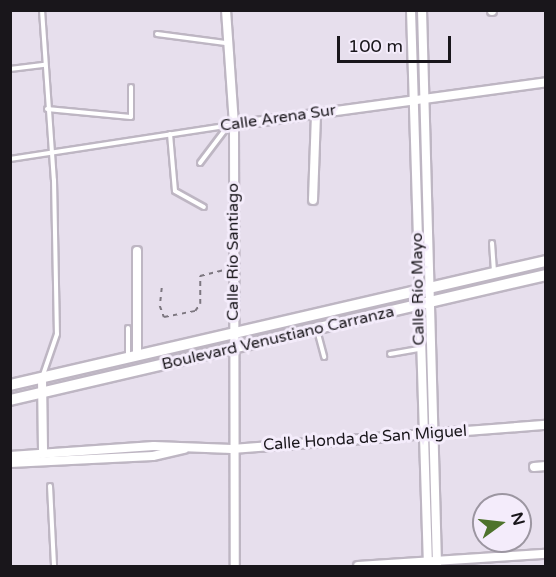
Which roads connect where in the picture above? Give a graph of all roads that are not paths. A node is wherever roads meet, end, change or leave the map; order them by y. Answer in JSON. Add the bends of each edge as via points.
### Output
{"nodes":[{"id":1,"x":42,"y":10,"type":"edge"},
{"id":2,"x":226,"y":10,"type":"edge"},
{"id":3,"x":411,"y":10,"type":"edge"},
{"id":4,"x":423,"y":10,"type":"edge"},
{"id":5,"x":157,"y":33,"type":"dead end"},
{"id":6,"x":225,"y":43,"type":"junction"},
{"id":7,"x":45,"y":65,"type":"junction"},
{"id":8,"x":10,"y":69,"type":"edge"},
{"id":9,"x":546,"y":82,"type":"edge"},
{"id":10,"x":131,"y":87,"type":"dead end"},
{"id":11,"x":426,"y":98,"type":"junction"},
{"id":12,"x":414,"y":100,"type":"junction"},
{"id":13,"x":47,"y":109,"type":"junction"},
{"id":14,"x":316,"y":112,"type":"junction"},
{"id":15,"x":231,"y":125,"type":"junction"},
{"id":16,"x":170,"y":134,"type":"junction"},
{"id":17,"x":50,"y":153,"type":"junction"},
{"id":18,"x":10,"y":159,"type":"edge"},
{"id":19,"x":200,"y":164,"type":"dead end"},
{"id":20,"x":313,"y":200,"type":"dead end"},
{"id":21,"x":204,"y":207,"type":"dead end"},
{"id":22,"x":492,"y":243,"type":"dead end"},
{"id":23,"x":137,"y":251,"type":"dead end"},
{"id":24,"x":546,"y":261,"type":"edge"},
{"id":25,"x":495,"y":273,"type":"junction"},
{"id":26,"x":546,"y":275,"type":"edge"},
{"id":27,"x":424,"y":289,"type":"junction"},
{"id":28,"x":424,"y":304,"type":"junction"},
{"id":29,"x":128,"y":328,"type":"dead end"},
{"id":30,"x":316,"y":329,"type":"junction"},
{"id":31,"x":232,"y":334,"type":"junction"},
{"id":32,"x":232,"y":348,"type":"junction"},
{"id":33,"x":430,"y":348,"type":"junction"},
{"id":34,"x":418,"y":349,"type":"junction"},
{"id":35,"x":390,"y":354,"type":"dead end"},
{"id":36,"x":132,"y":357,"type":"junction"},
{"id":37,"x":324,"y":357,"type":"dead end"},
{"id":38,"x":42,"y":378,"type":"junction"},
{"id":39,"x":10,"y":386,"type":"edge"},
{"id":40,"x":42,"y":392,"type":"junction"},
{"id":41,"x":10,"y":399,"type":"edge"},
{"id":42,"x":546,"y":425,"type":"edge"},
{"id":43,"x":423,"y":432,"type":"junction"},
{"id":44,"x":434,"y":432,"type":"junction"},
{"id":45,"x":185,"y":449,"type":"junction"},
{"id":46,"x":232,"y":449,"type":"junction"},
{"id":47,"x":43,"y":454,"type":"junction"},
{"id":48,"x":10,"y":456,"type":"edge"},
{"id":49,"x":10,"y":464,"type":"edge"},
{"id":50,"x":546,"y":466,"type":"edge"},
{"id":51,"x":534,"y":467,"type":"dead end"},
{"id":52,"x":50,"y":486,"type":"dead end"},
{"id":53,"x":546,"y":554,"type":"edge"},
{"id":54,"x":432,"y":564,"type":"edge"},
{"id":55,"x":54,"y":567,"type":"edge"},
{"id":56,"x":235,"y":567,"type":"edge"},
{"id":57,"x":358,"y":567,"type":"edge"}],
"edges":[{"from":1,"to":7,"type":"lane"},
{"from":2,"to":6,"type":"street","name":"Calle Río Santiago"},
{"from":3,"to":12,"type":"street","name":"Calle Río Mayo"},
{"from":4,"to":11,"type":"street","name":"Calle Río Mayo"},
{"from":5,"to":6,"type":"lane"},
{"from":6,"to":15,"type":"street","name":"Calle Río Santiago"},
{"from":7,"to":8,"type":"lane"},
{"from":7,"to":13,"type":"lane"},
{"from":9,"to":11,"type":"street","name":"Calle Arena Sur"},
{"from":10,"to":13,"type":"lane","via":[[131,117]]},
{"from":11,"to":12,"type":"street","name":"Calle Arena Sur"},
{"from":11,"to":27,"type":"street","name":"Calle Río Mayo"},
{"from":12,"to":14,"type":"street","name":"Calle Arena Sur"},
{"from":12,"to":27,"type":"street","name":"Calle Río Mayo"},
{"from":13,"to":17,"type":"lane"},
{"from":14,"to":15,"type":"street","name":"Calle Arena Sur"},
{"from":14,"to":20,"type":"street"},
{"from":15,"to":16,"type":"lane","name":"Calle Arena Sur"},
{"from":15,"to":19,"type":"lane"},
{"from":15,"to":31,"type":"street","name":"Calle Río Santiago"},
{"from":16,"to":17,"type":"lane","name":"Calle Arena Sur"},
{"from":16,"to":21,"type":"lane","via":[[175,191]]},
{"from":17,"to":18,"type":"lane","name":"Calle Arena Sur"},
{"from":17,"to":38,"type":"lane","via":[[57,334]]},
{"from":22,"to":25,"type":"lane"},
{"from":23,"to":36,"type":"street"},
{"from":24,"to":25,"type":"main road","name":"Boulevard Venustiano Carranza"},
{"from":25,"to":27,"type":"main road","name":"Boulevard Venustiano Carranza"},
{"from":26,"to":28,"type":"main road","name":"Boulevard Venustiano Carranza"},
{"from":27,"to":28,"type":"street","name":"Calle Río Mayo"},
{"from":27,"to":31,"type":"main road","name":"Boulevard Venustiano Carranza"},
{"from":28,"to":30,"type":"main road","name":"Boulevard Venustiano Carranza"},
{"from":28,"to":33,"type":"street","name":"Calle Río Mayo"},
{"from":28,"to":34,"type":"street","name":"Calle Río Mayo"},
{"from":29,"to":36,"type":"lane"},
{"from":30,"to":32,"type":"main road","name":"Boulevard Venustiano Carranza"},
{"from":30,"to":37,"type":"lane"},
{"from":31,"to":32,"type":"street","name":"Calle Río Santiago"},
{"from":31,"to":36,"type":"main road","name":"Boulevard Venustiano Carranza"},
{"from":32,"to":40,"type":"main road","name":"Boulevard Venustiano Carranza"},
{"from":32,"to":46,"type":"street","name":"Calle Río Santiago"},
{"from":33,"to":34,"type":"street"},
{"from":33,"to":44,"type":"street","name":"Calle Río Mayo"},
{"from":34,"to":35,"type":"lane"},
{"from":34,"to":43,"type":"street","name":"Calle Río Mayo"},
{"from":36,"to":38,"type":"main road","name":"Boulevard Venustiano Carranza"},
{"from":38,"to":39,"type":"main road","name":"Boulevard Venustiano Carranza"},
{"from":38,"to":40,"type":"street"},
{"from":40,"to":41,"type":"main road","name":"Boulevard Venustiano Carranza"},
{"from":40,"to":47,"type":"street"},
{"from":42,"to":44,"type":"street","name":"Calle Honda de San Miguel"},
{"from":43,"to":44,"type":"street","name":"Calle Honda de San Miguel"},
{"from":43,"to":46,"type":"street","name":"Calle Honda de San Miguel"},
{"from":43,"to":54,"type":"street","name":"Calle Río Mayo"},
{"from":44,"to":54,"type":"street","name":"Calle Río Mayo"},
{"from":45,"to":46,"type":"street","name":"Calle Honda de San Miguel"},
{"from":45,"to":47,"type":"street","name":"Calle Honda de San Miguel","via":[[154,446]]},
{"from":45,"to":49,"type":"street","name":"Calle Honda de San Miguel","via":[[153,456]]},
{"from":46,"to":56,"type":"street","name":"Calle Río Santiago"},
{"from":47,"to":48,"type":"street","name":"Calle Honda de San Miguel"},
{"from":50,"to":51,"type":"street"},
{"from":52,"to":55,"type":"lane"},
{"from":53,"to":54,"type":"street"},
{"from":54,"to":57,"type":"street"}]}
